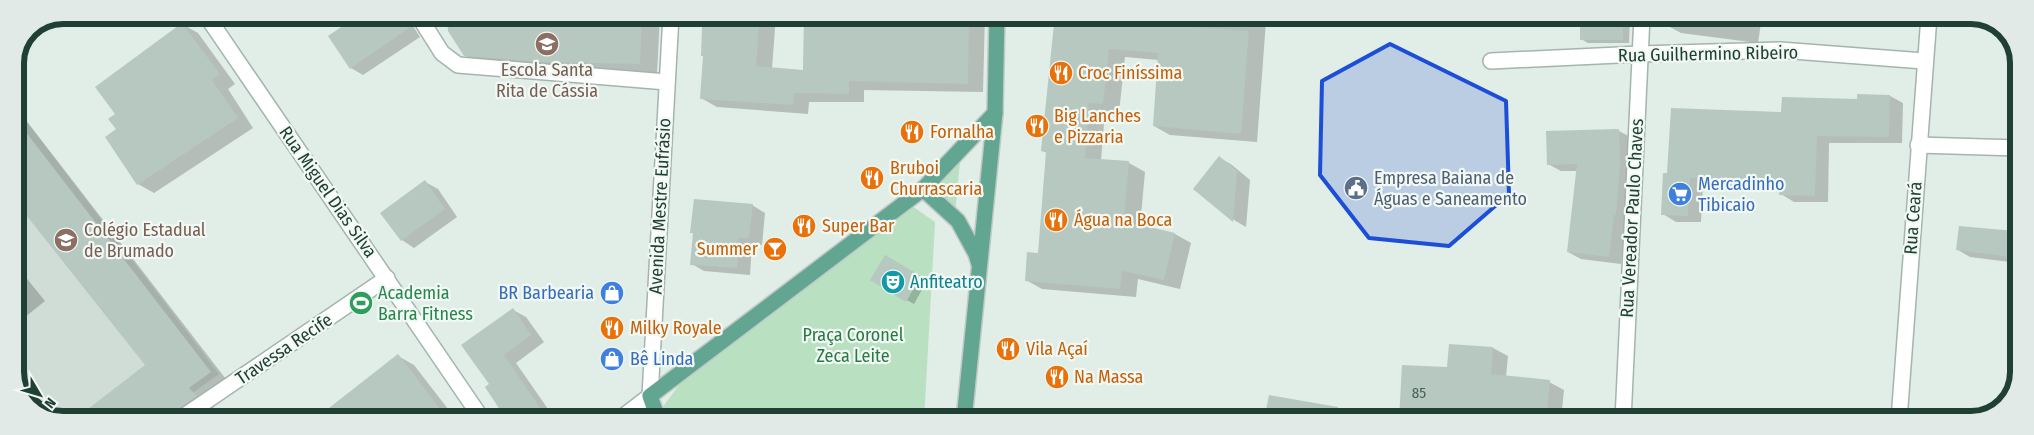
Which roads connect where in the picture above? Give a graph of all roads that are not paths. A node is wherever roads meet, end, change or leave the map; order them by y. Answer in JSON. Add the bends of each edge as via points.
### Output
{"nodes":[{"id":1,"x":212,"y":24,"type":"edge"},
{"id":2,"x":424,"y":24,"type":"edge"},
{"id":3,"x":670,"y":24,"type":"edge"},
{"id":4,"x":997,"y":24,"type":"edge"},
{"id":5,"x":1642,"y":24,"type":"edge"},
{"id":6,"x":1928,"y":24,"type":"edge"},
{"id":7,"x":1640,"y":54,"type":"junction"},
{"id":8,"x":1491,"y":61,"type":"dead end"},
{"id":9,"x":1924,"y":61,"type":"junction"},
{"id":10,"x":667,"y":82,"type":"junction"},
{"id":11,"x":995,"y":113,"type":"junction"},
{"id":12,"x":1918,"y":145,"type":"junction"},
{"id":13,"x":2010,"y":148,"type":"edge"},
{"id":14,"x":923,"y":189,"type":"junction"},
{"id":15,"x":980,"y":270,"type":"junction"},
{"id":16,"x":387,"y":278,"type":"junction"},
{"id":17,"x":650,"y":396,"type":"junction"},
{"id":18,"x":192,"y":411,"type":"edge"},
{"id":19,"x":477,"y":411,"type":"edge"},
{"id":20,"x":630,"y":411,"type":"edge"},
{"id":21,"x":655,"y":411,"type":"edge"},
{"id":22,"x":965,"y":411,"type":"edge"},
{"id":23,"x":1623,"y":411,"type":"edge"},
{"id":24,"x":1900,"y":411,"type":"edge"}],
"edges":[{"from":1,"to":16,"type":"street","name":"Rua Miguel Dias Silva"},
{"from":2,"to":10,"type":"street","via":[[442,54],[458,64]]},
{"from":3,"to":10,"type":"street","name":"Avenida Mestre Eufrásio"},
{"from":4,"to":11,"type":"main road"},
{"from":5,"to":7,"type":"street","name":"Rua Vereador Paulo Chaves"},
{"from":6,"to":9,"type":"street","name":"Rua Ceará"},
{"from":7,"to":8,"type":"street","name":"Rua Guilhermino Ribeiro"},
{"from":7,"to":9,"type":"street","name":"Rua Guilhermino Ribeiro","via":[[1780,50]]},
{"from":7,"to":23,"type":"street","name":"Rua Vereador Paulo Chaves"},
{"from":9,"to":12,"type":"street","name":"Rua Ceará"},
{"from":10,"to":17,"type":"street","name":"Avenida Mestre Eufrásio"},
{"from":11,"to":14,"type":"main road"},
{"from":11,"to":15,"type":"main road"},
{"from":12,"to":13,"type":"street"},
{"from":12,"to":24,"type":"street","name":"Rua Ceará"},
{"from":14,"to":15,"type":"main road","via":[[958,221],[976,254]]},
{"from":14,"to":17,"type":"main road"},
{"from":15,"to":22,"type":"main road"},
{"from":16,"to":18,"type":"street","name":"Travessa Recife"},
{"from":16,"to":19,"type":"street","name":"Rua Miguel Dias Silva"},
{"from":17,"to":20,"type":"street"},
{"from":17,"to":21,"type":"main road"}]}
